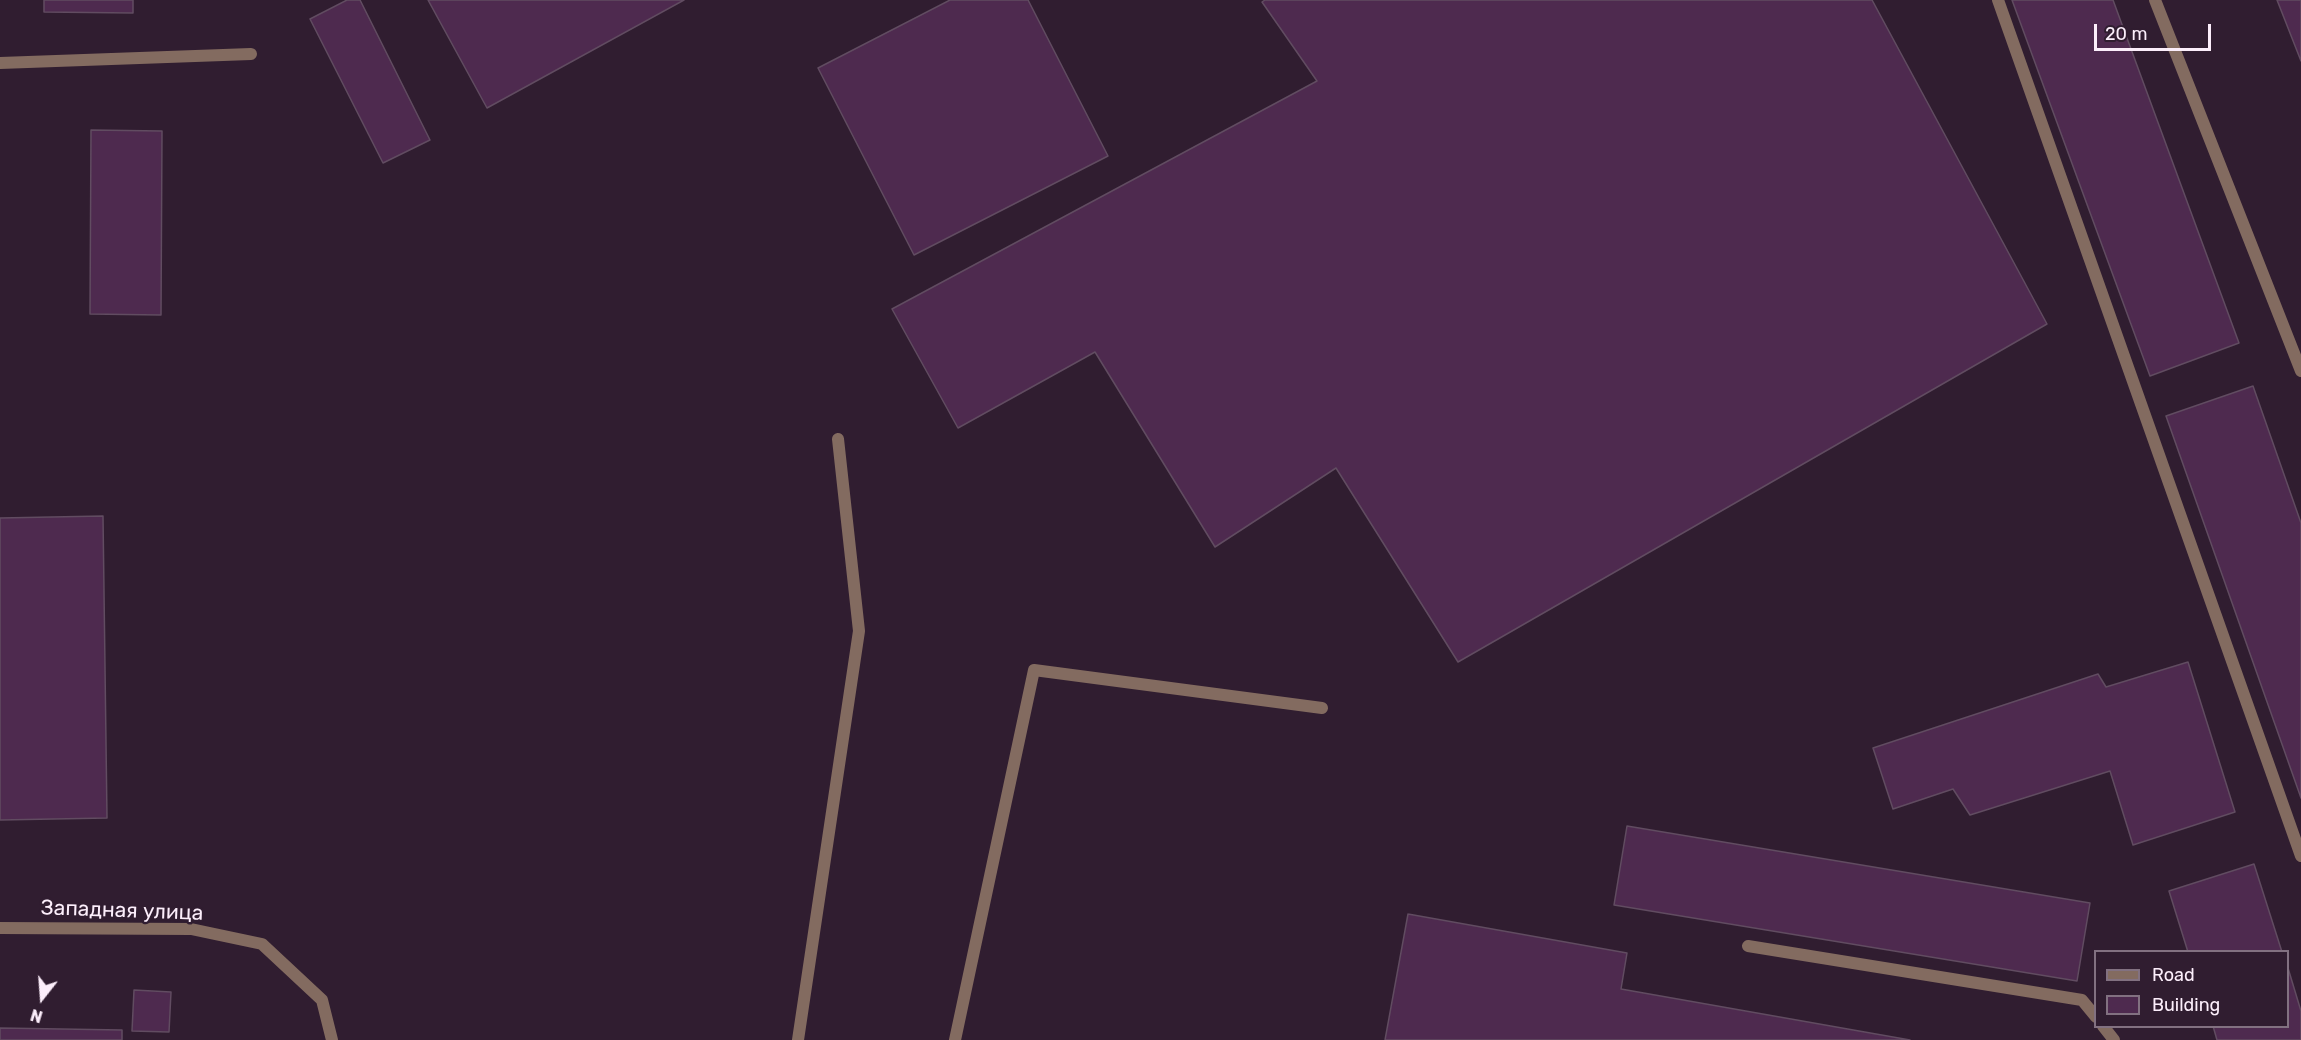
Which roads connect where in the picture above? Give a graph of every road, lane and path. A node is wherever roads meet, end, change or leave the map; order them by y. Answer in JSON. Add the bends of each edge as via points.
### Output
{"nodes":[{"id":1,"x":1998,"y":0,"type":"edge"},
{"id":2,"x":2155,"y":0,"type":"edge"},
{"id":3,"x":251,"y":54,"type":"dead end"},
{"id":4,"x":0,"y":63,"type":"edge"},
{"id":5,"x":2301,"y":371,"type":"edge"},
{"id":6,"x":838,"y":439,"type":"dead end"},
{"id":7,"x":1322,"y":708,"type":"dead end"},
{"id":8,"x":2301,"y":856,"type":"edge"},
{"id":9,"x":0,"y":928,"type":"edge"},
{"id":10,"x":1748,"y":946,"type":"dead end"},
{"id":11,"x":2094,"y":1015,"type":"edge"},
{"id":12,"x":2105,"y":1028,"type":"edge"},
{"id":13,"x":332,"y":1040,"type":"edge"},
{"id":14,"x":798,"y":1040,"type":"edge"},
{"id":15,"x":955,"y":1040,"type":"edge"},
{"id":16,"x":2114,"y":1040,"type":"edge"}],
"edges":[{"from":1,"to":8,"type":"street"},
{"from":2,"to":5,"type":"street"},
{"from":3,"to":4,"type":"street"},
{"from":6,"to":14,"type":"street","via":[[859,631]]},
{"from":7,"to":15,"type":"street","via":[[1034,670]]},
{"from":9,"to":13,"type":"street","name":"Западная улица","via":[[191,929],[262,944],[322,1000]]},
{"from":10,"to":11,"type":"street","via":[[2082,1000]]},
{"from":12,"to":16,"type":"street"}]}
